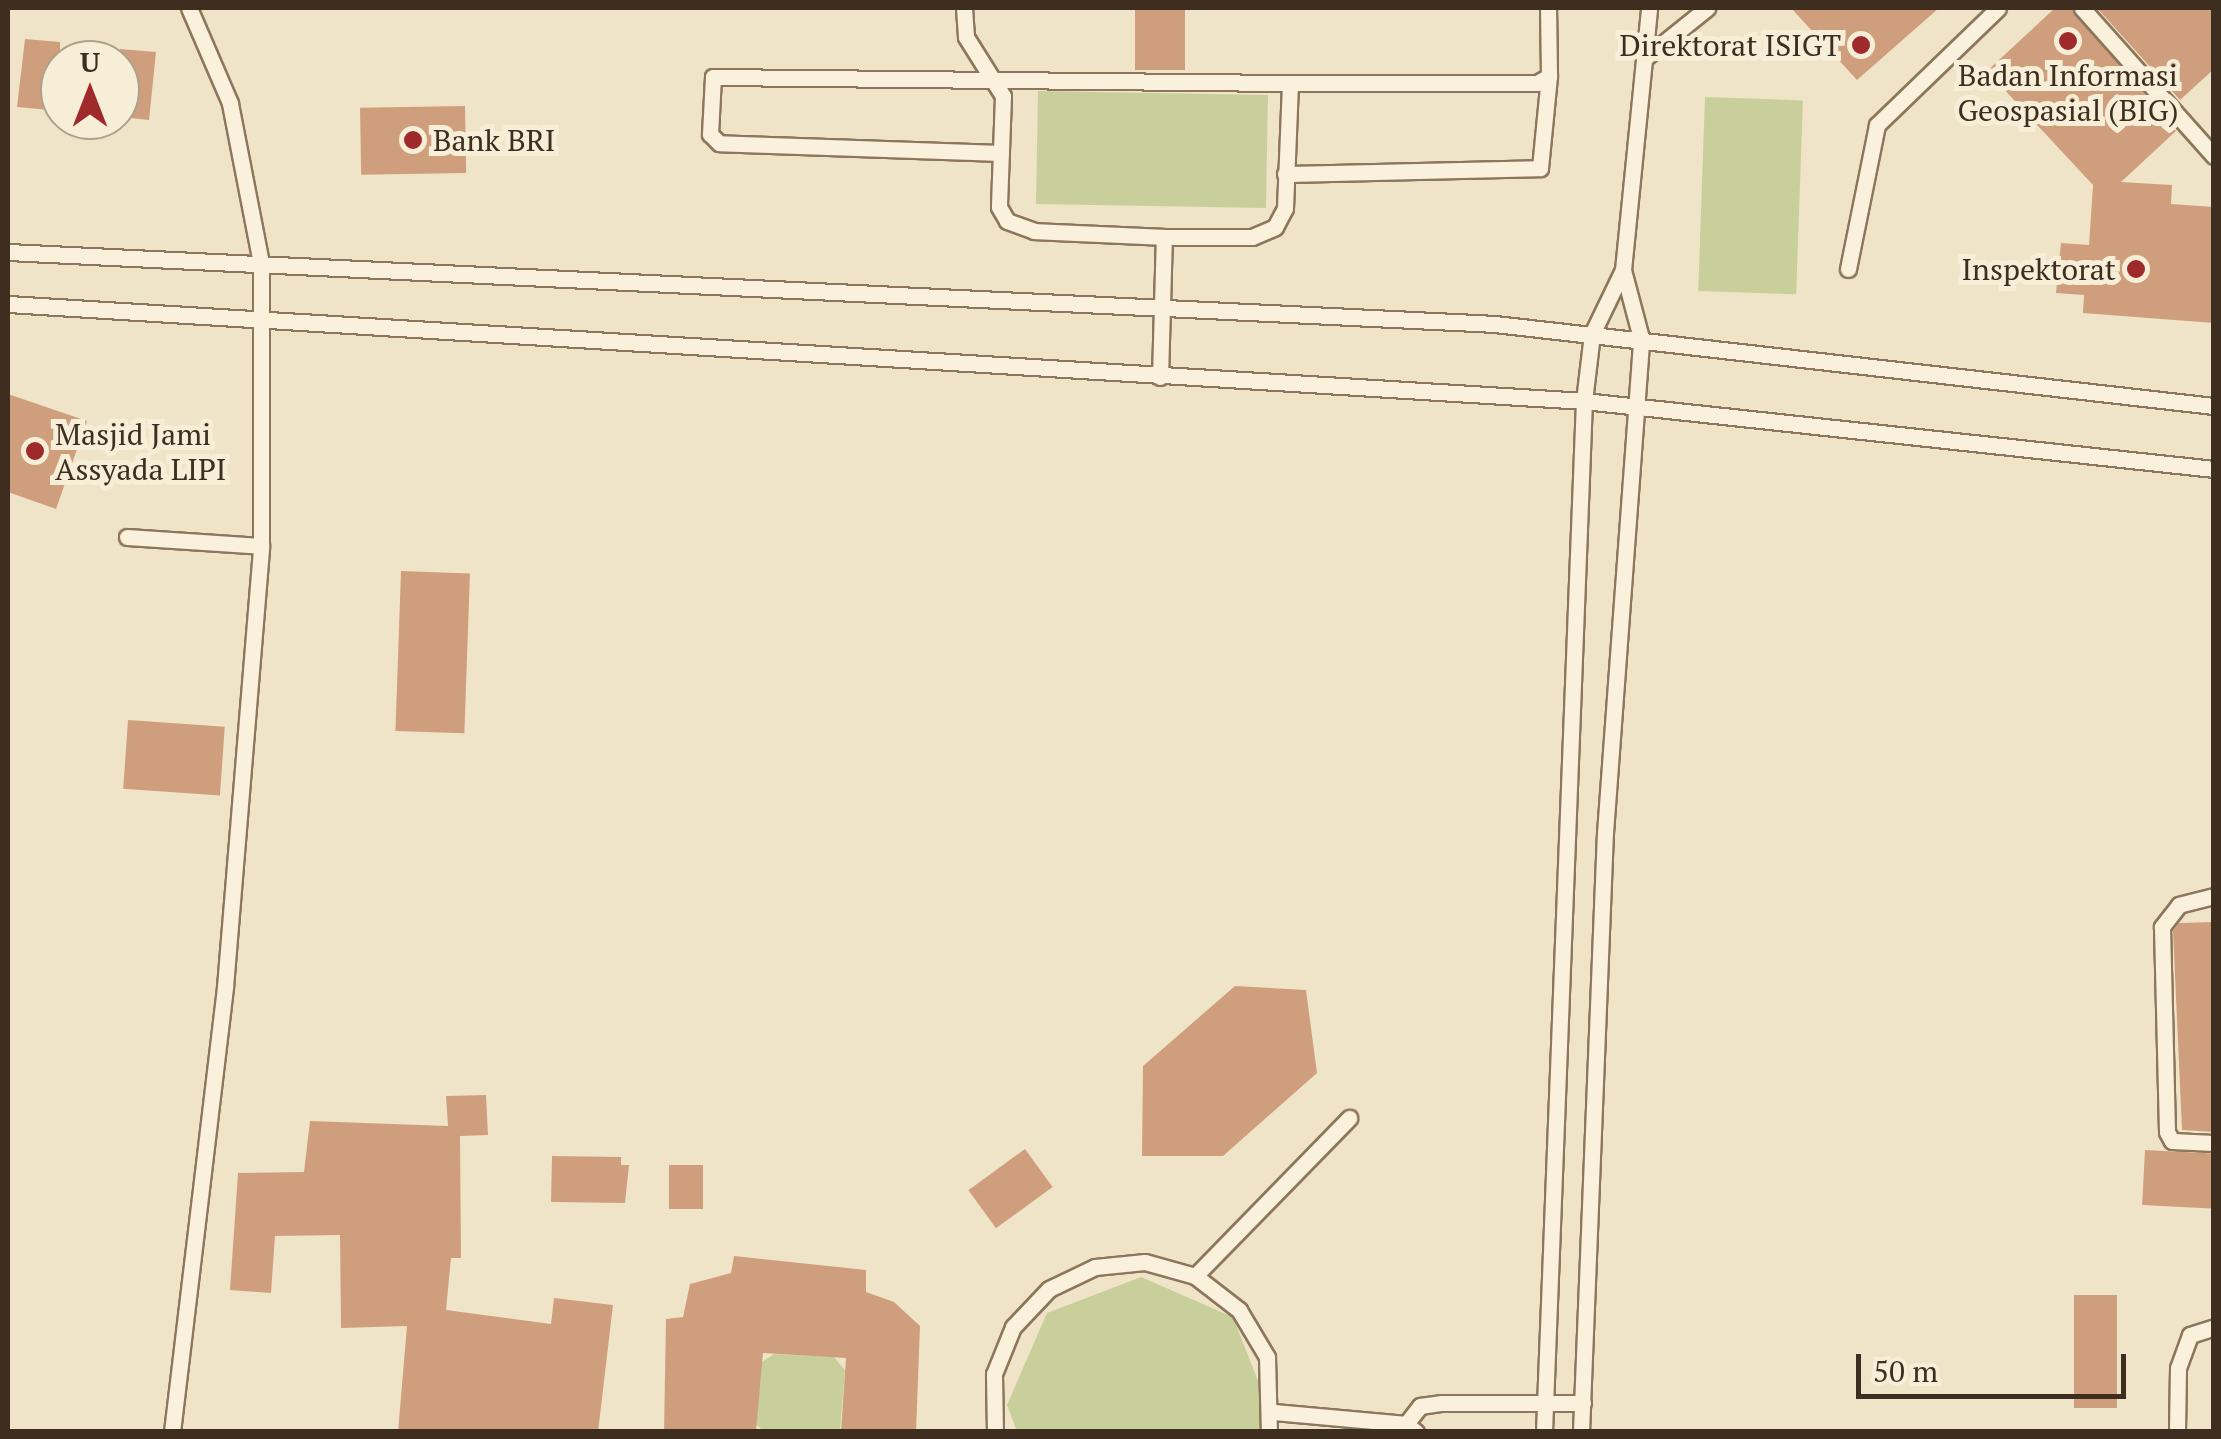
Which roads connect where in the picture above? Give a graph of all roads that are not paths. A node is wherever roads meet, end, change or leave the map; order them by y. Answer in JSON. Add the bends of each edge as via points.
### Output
{"nodes":[{"id":1,"x":189,"y":8,"type":"edge"},
{"id":2,"x":964,"y":8,"type":"edge"},
{"id":3,"x":1548,"y":8,"type":"edge"},
{"id":4,"x":1649,"y":8,"type":"edge"},
{"id":5,"x":1707,"y":8,"type":"edge"},
{"id":6,"x":1998,"y":8,"type":"edge"},
{"id":7,"x":2082,"y":8,"type":"edge"},
{"id":8,"x":1645,"y":58,"type":"junction"},
{"id":9,"x":1549,"y":76,"type":"junction"},
{"id":10,"x":996,"y":79,"type":"junction"},
{"id":11,"x":1290,"y":83,"type":"junction"},
{"id":12,"x":1001,"y":153,"type":"junction"},
{"id":13,"x":2214,"y":156,"type":"edge"},
{"id":14,"x":1284,"y":174,"type":"junction"},
{"id":15,"x":1164,"y":238,"type":"junction"},
{"id":16,"x":8,"y":252,"type":"edge"},
{"id":17,"x":261,"y":262,"type":"junction"},
{"id":18,"x":1848,"y":269,"type":"dead end"},
{"id":19,"x":1623,"y":270,"type":"junction"},
{"id":20,"x":8,"y":304,"type":"edge"},
{"id":21,"x":1163,"y":311,"type":"junction"},
{"id":22,"x":262,"y":322,"type":"junction"},
{"id":23,"x":1592,"y":334,"type":"junction"},
{"id":24,"x":1640,"y":338,"type":"junction"},
{"id":25,"x":1160,"y":377,"type":"junction"},
{"id":26,"x":1584,"y":401,"type":"junction"},
{"id":27,"x":2214,"y":406,"type":"edge"},
{"id":28,"x":1637,"y":407,"type":"junction"},
{"id":29,"x":2214,"y":469,"type":"edge"},
{"id":30,"x":128,"y":537,"type":"dead end"},
{"id":31,"x":260,"y":546,"type":"junction"},
{"id":32,"x":2214,"y":896,"type":"edge"},
{"id":33,"x":1349,"y":1118,"type":"dead end"},
{"id":34,"x":2214,"y":1143,"type":"edge"},
{"id":35,"x":1195,"y":1276,"type":"junction"},
{"id":36,"x":2214,"y":1327,"type":"edge"},
{"id":37,"x":1547,"y":1403,"type":"junction"},
{"id":38,"x":1583,"y":1403,"type":"junction"},
{"id":39,"x":1274,"y":1412,"type":"junction"},
{"id":40,"x":1378,"y":1427,"type":"edge"},
{"id":41,"x":1411,"y":1428,"type":"edge"},
{"id":42,"x":172,"y":1432,"type":"edge"},
{"id":43,"x":996,"y":1432,"type":"edge"},
{"id":44,"x":1269,"y":1432,"type":"edge"},
{"id":45,"x":1544,"y":1432,"type":"edge"},
{"id":46,"x":1581,"y":1432,"type":"edge"},
{"id":47,"x":2177,"y":1432,"type":"edge"}],
"edges":[{"from":1,"to":17,"type":"lane","via":[[230,103]]},
{"from":2,"to":10,"type":"lane","via":[[966,37]]},
{"from":3,"to":9,"type":"lane"},
{"from":4,"to":8,"type":"lane"},
{"from":5,"to":8,"type":"lane"},
{"from":6,"to":18,"type":"lane","via":[[1877,125],[1868,142]]},
{"from":7,"to":13,"type":"lane"},
{"from":8,"to":19,"type":"lane"},
{"from":9,"to":11,"type":"lane","via":[[1524,86]]},
{"from":9,"to":14,"type":"lane","via":[[1540,168]]},
{"from":10,"to":11,"type":"lane"},
{"from":10,"to":12,"type":"lane","via":[[1003,96]]},
{"from":10,"to":12,"type":"lane","via":[[722,73],[714,77],[710,134],[720,143]]},
{"from":11,"to":14,"type":"lane"},
{"from":12,"to":15,"type":"lane","via":[[999,207],[1007,221],[1034,231]]},
{"from":14,"to":15,"type":"lane","via":[[1284,208],[1264,236]]},
{"from":15,"to":21,"type":"lane"},
{"from":16,"to":17,"type":"lane"},
{"from":17,"to":21,"type":"lane"},
{"from":17,"to":22,"type":"lane"},
{"from":19,"to":23,"type":"lane"},
{"from":19,"to":24,"type":"lane"},
{"from":20,"to":22,"type":"lane"},
{"from":21,"to":23,"type":"lane"},
{"from":21,"to":25,"type":"lane"},
{"from":22,"to":25,"type":"lane"},
{"from":22,"to":31,"type":"lane"},
{"from":23,"to":24,"type":"lane"},
{"from":23,"to":26,"type":"lane"},
{"from":24,"to":27,"type":"lane"},
{"from":24,"to":28,"type":"lane"},
{"from":25,"to":26,"type":"lane"},
{"from":26,"to":28,"type":"lane"},
{"from":26,"to":37,"type":"lane"},
{"from":28,"to":29,"type":"lane"},
{"from":28,"to":38,"type":"lane","via":[[1605,833]]},
{"from":30,"to":31,"type":"lane"},
{"from":31,"to":42,"type":"lane","via":[[225,987]]},
{"from":32,"to":34,"type":"lane","via":[[2180,905],[2162,927],[2167,1132],[2172,1140]]},
{"from":33,"to":35,"type":"lane"},
{"from":35,"to":39,"type":"lane","via":[[1239,1310],[1266,1358]]},
{"from":35,"to":43,"type":"lane","via":[[1145,1262],[1094,1267],[1048,1289],[1013,1327],[994,1374]]},
{"from":36,"to":47,"type":"lane","via":[[2190,1335],[2178,1368]]},
{"from":37,"to":38,"type":"lane"},
{"from":37,"to":41,"type":"lane","via":[[1420,1406]]},
{"from":37,"to":45,"type":"lane"},
{"from":38,"to":46,"type":"lane"},
{"from":39,"to":40,"type":"lane"},
{"from":39,"to":44,"type":"lane"},
{"from":40,"to":41,"type":"lane"}]}
